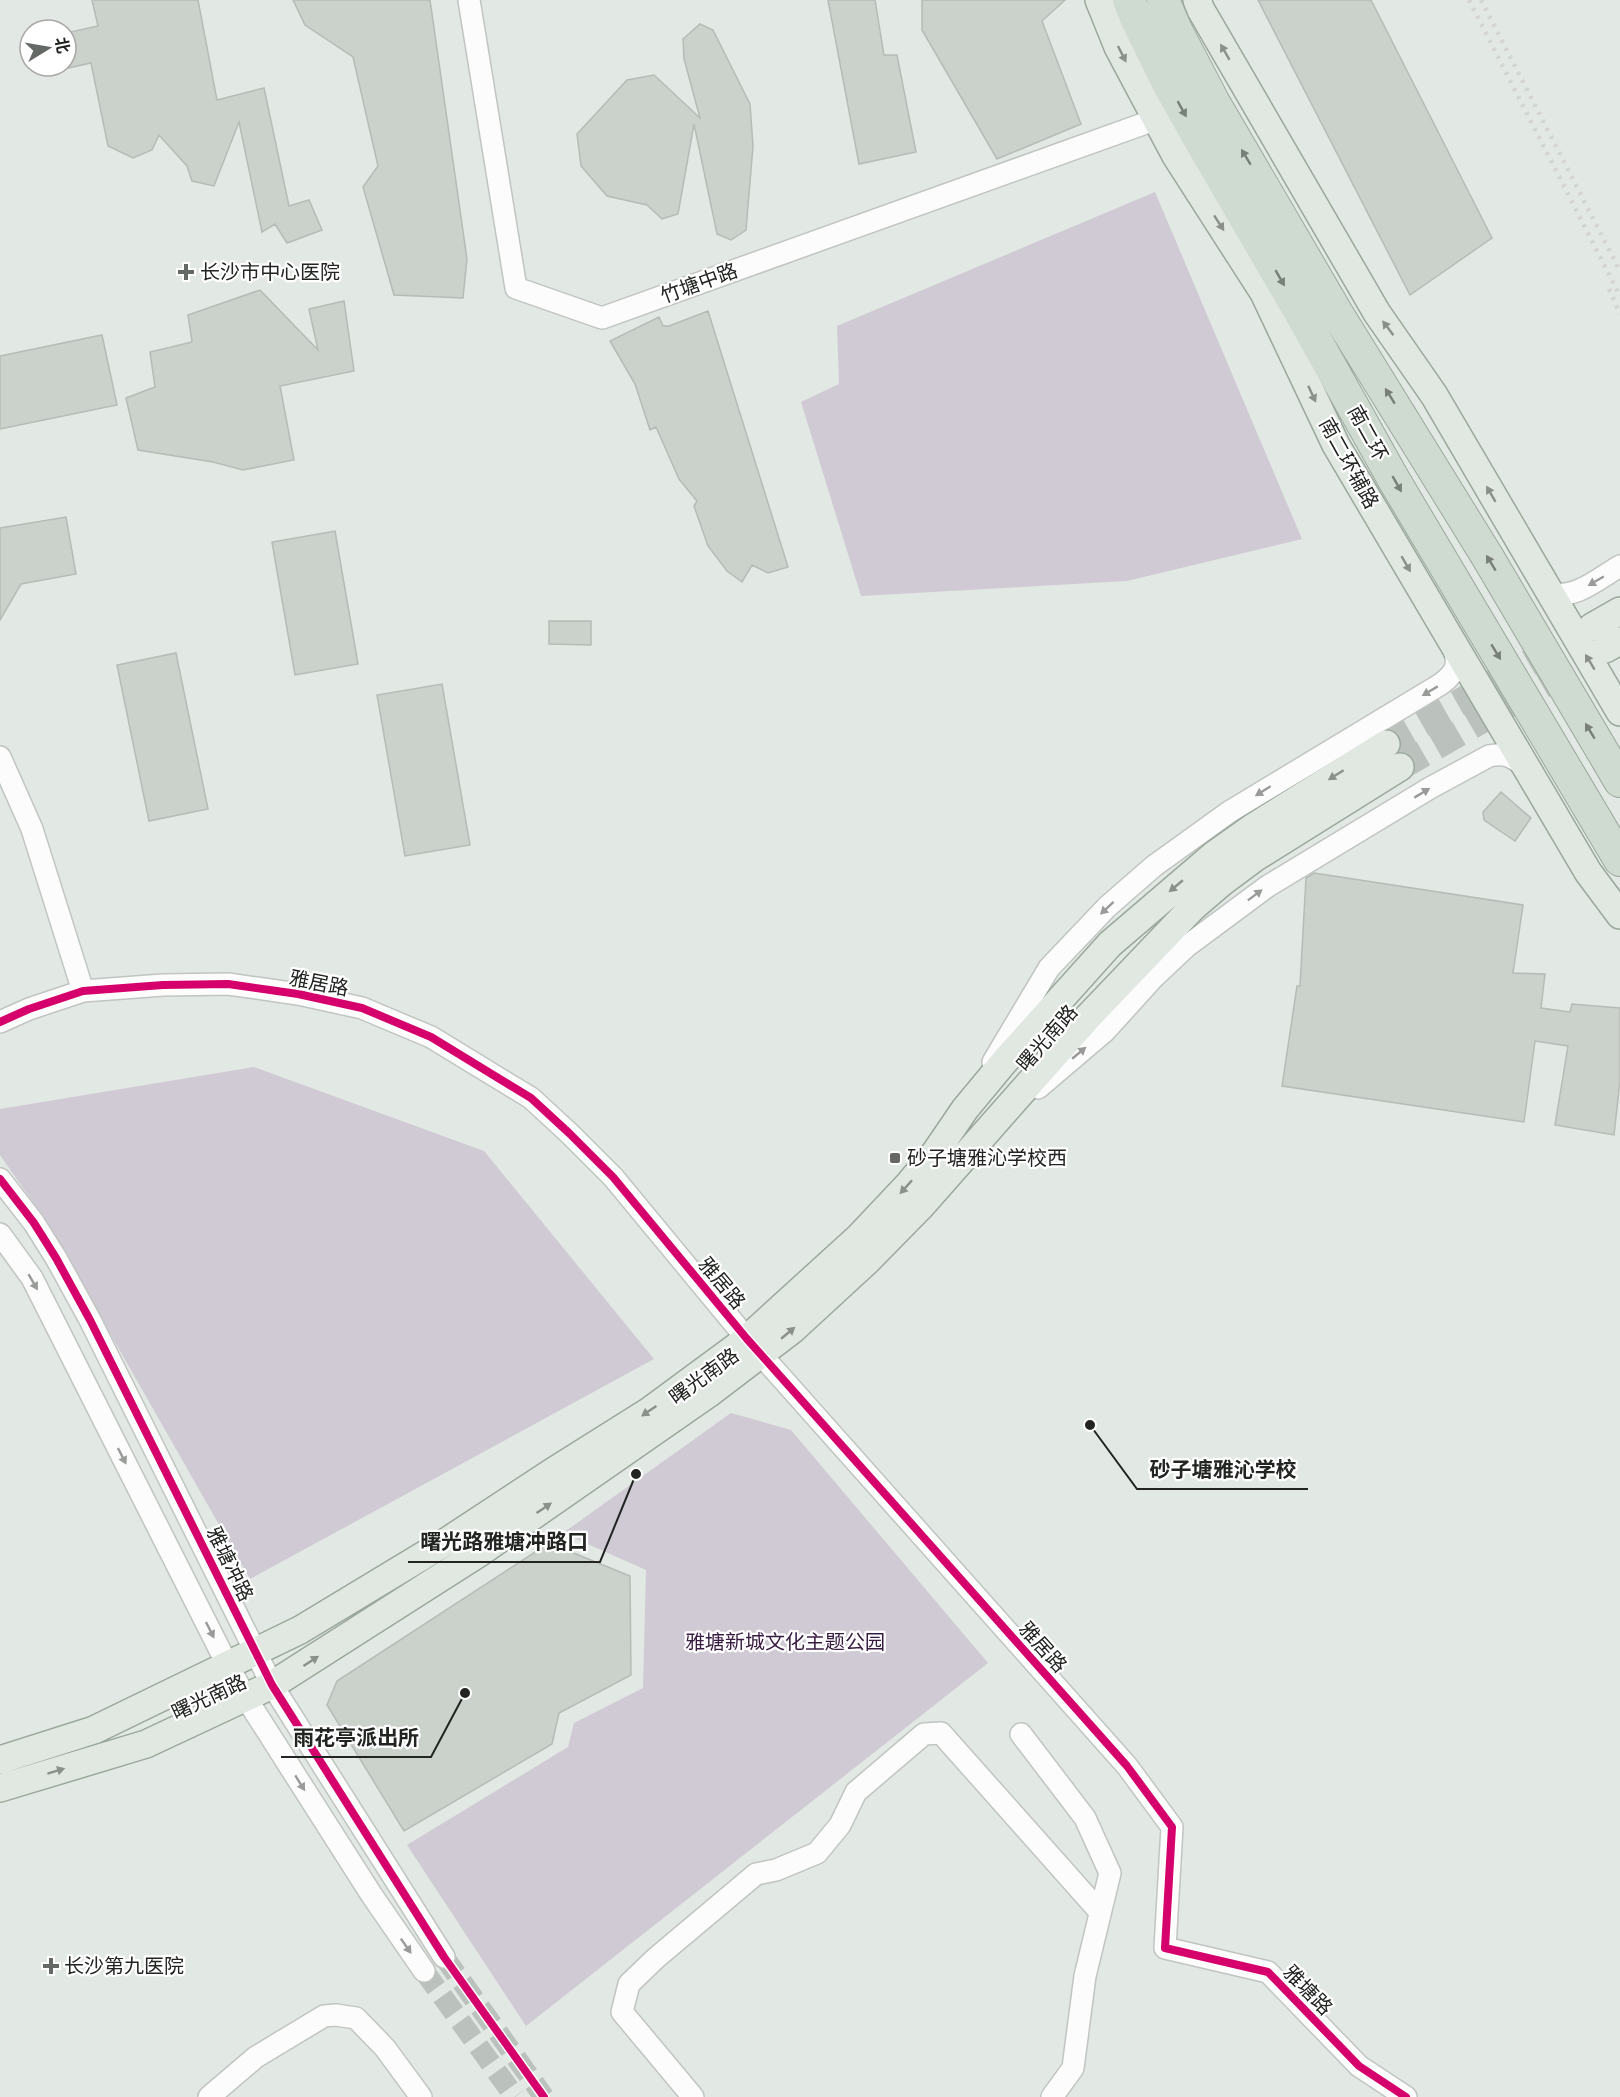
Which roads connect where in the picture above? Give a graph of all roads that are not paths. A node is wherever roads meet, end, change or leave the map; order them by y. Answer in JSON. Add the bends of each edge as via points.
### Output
{"nodes":[{"id":1,"x":469,"y":0,"type":"edge"},
{"id":2,"x":1099,"y":0,"type":"edge"},
{"id":3,"x":1129,"y":0,"type":"edge"},
{"id":4,"x":1163,"y":0,"type":"edge"},
{"id":5,"x":1197,"y":0,"type":"edge"},
{"id":6,"x":1157,"y":119,"type":"junction"},
{"id":7,"x":1620,"y":566,"type":"edge"},
{"id":8,"x":1560,"y":594,"type":"junction"},
{"id":9,"x":1620,"y":611,"type":"edge"},
{"id":10,"x":1606,"y":639,"type":"tunnel mouth"},
{"id":11,"x":1454,"y":646,"type":"junction"},
{"id":12,"x":1620,"y":712,"type":"edge"},
{"id":13,"x":1386,"y":744,"type":"tunnel mouth"},
{"id":14,"x":0,"y":757,"type":"edge"},
{"id":15,"x":1400,"y":767,"type":"tunnel mouth"},
{"id":16,"x":1526,"y":768,"type":"junction"},
{"id":17,"x":1620,"y":781,"type":"edge"},
{"id":18,"x":1620,"y":860,"type":"edge"},
{"id":19,"x":1620,"y":915,"type":"edge"},
{"id":20,"x":83,"y":991,"type":"junction"},
{"id":21,"x":0,"y":1022,"type":"edge"},
{"id":22,"x":965,"y":1110,"type":"junction"},
{"id":23,"x":987,"y":1131,"type":"junction"},
{"id":24,"x":0,"y":1179,"type":"edge"},
{"id":25,"x":0,"y":1234,"type":"edge"},
{"id":26,"x":754,"y":1347,"type":"junction"},
{"id":27,"x":256,"y":1653,"type":"junction"},
{"id":28,"x":228,"y":1666,"type":"junction"},
{"id":29,"x":272,"y":1685,"type":"junction"},
{"id":30,"x":246,"y":1698,"type":"junction"},
{"id":31,"x":1021,"y":1734,"type":"dead end"},
{"id":32,"x":0,"y":1760,"type":"edge"},
{"id":33,"x":0,"y":1788,"type":"edge"},
{"id":34,"x":1100,"y":1912,"type":"junction"},
{"id":35,"x":1165,"y":1948,"type":"joint"},
{"id":36,"x":444,"y":1957,"type":"tunnel mouth"},
{"id":37,"x":424,"y":1971,"type":"tunnel mouth"},
{"id":38,"x":209,"y":2097,"type":"edge"},
{"id":39,"x":421,"y":2097,"type":"edge"},
{"id":40,"x":693,"y":2097,"type":"edge"},
{"id":41,"x":1052,"y":2097,"type":"edge"},
{"id":42,"x":1406,"y":2097,"type":"edge"}],
"edges":[{"from":1,"to":6,"type":"street","name":"竹塘中路","via":[[516,288],[602,318]]},
{"from":2,"to":6,"type":"main road","name":"南二环辅路","one_way":true},
{"from":3,"to":18,"type":"highway","name":"南二环","one_way":true,"via":[[1201,142],[1400,490]]},
{"from":17,"to":4,"type":"highway","name":"南二环","one_way":true,"via":[[1218,111]]},
{"from":8,"to":5,"type":"main road","one_way":true,"via":[[1434,395],[1377,313]]},
{"from":6,"to":11,"type":"main road","name":"南二环辅路","one_way":true,"via":[[1176,156],[1264,293],[1336,445]]},
{"from":7,"to":8,"type":"street","one_way":true},
{"from":12,"to":8,"type":"main road","one_way":true},
{"from":9,"to":10,"type":"main road"},
{"from":11,"to":16,"type":"main road","name":"南二环辅路"},
{"from":11,"to":22,"type":"street","one_way":true,"via":[[1458,662],[1441,684],[1229,812],[1154,866],[1107,907],[1049,968]]},
{"from":13,"to":22,"type":"main road","name":"曙光南路","one_way":true,"via":[[1252,828],[1146,911],[1064,994]]},
{"from":14,"to":20,"type":"street","via":[[32,829]]},
{"from":15,"to":23,"type":"main road","name":"曙光南路","via":[[1256,857],[1193,907]]},
{"from":16,"to":19,"type":"main road","name":"南二环辅路","via":[[1588,872]]},
{"from":23,"to":16,"type":"street","one_way":true,"via":[[1106,1030],[1187,946],[1268,886],[1489,756],[1507,755]]},
{"from":20,"to":21,"type":"street","name":"雅居路"},
{"from":20,"to":26,"type":"street","name":"雅居路","via":[[163,985],[239,986],[362,1008],[430,1037],[531,1098],[569,1133],[613,1177]]},
{"from":22,"to":26,"type":"main road","name":"曙光南路","one_way":true,"via":[[902,1192]]},
{"from":26,"to":23,"type":"main road","name":"曙光南路","one_way":true,"via":[[792,1330],[867,1261]]},
{"from":24,"to":27,"type":"street","name":"雅塘冲路","via":[[34,1223],[90,1320]]},
{"from":25,"to":28,"type":"street","one_way":true,"via":[[32,1278]]},
{"from":26,"to":27,"type":"main road","name":"曙光南路","one_way":true,"via":[[449,1540]]},
{"from":29,"to":26,"type":"main road","name":"曙光南路","one_way":true,"via":[[482,1551],[649,1436]]},
{"from":26,"to":35,"type":"street","name":"雅居路","via":[[1127,1766],[1172,1827]]},
{"from":27,"to":28,"type":"main road","name":"曙光南路"},
{"from":27,"to":29,"type":"street","name":"雅塘冲路"},
{"from":28,"to":30,"type":"street"},
{"from":28,"to":32,"type":"main road","name":"曙光南路","via":[[94,1730]]},
{"from":29,"to":30,"type":"main road","name":"曙光南路"},
{"from":29,"to":36,"type":"street","name":"雅塘冲路"},
{"from":33,"to":30,"type":"main road","name":"曙光南路","one_way":true,"via":[[146,1744]]},
{"from":30,"to":37,"type":"street","one_way":true},
{"from":31,"to":34,"type":"street","via":[[1085,1818],[1110,1872]]},
{"from":34,"to":40,"type":"street","via":[[941,1733],[924,1734],[856,1792],[840,1825],[817,1853],[756,1874],[629,1984],[622,2012]]},
{"from":34,"to":41,"type":"street","via":[[1085,1976],[1073,2068]]},
{"from":35,"to":42,"type":"street","name":"雅塘路","via":[[1268,1972],[1359,2066]]},
{"from":38,"to":39,"type":"street","via":[[256,2057],[324,2016],[336,2015],[356,2018],[385,2048]]}]}
